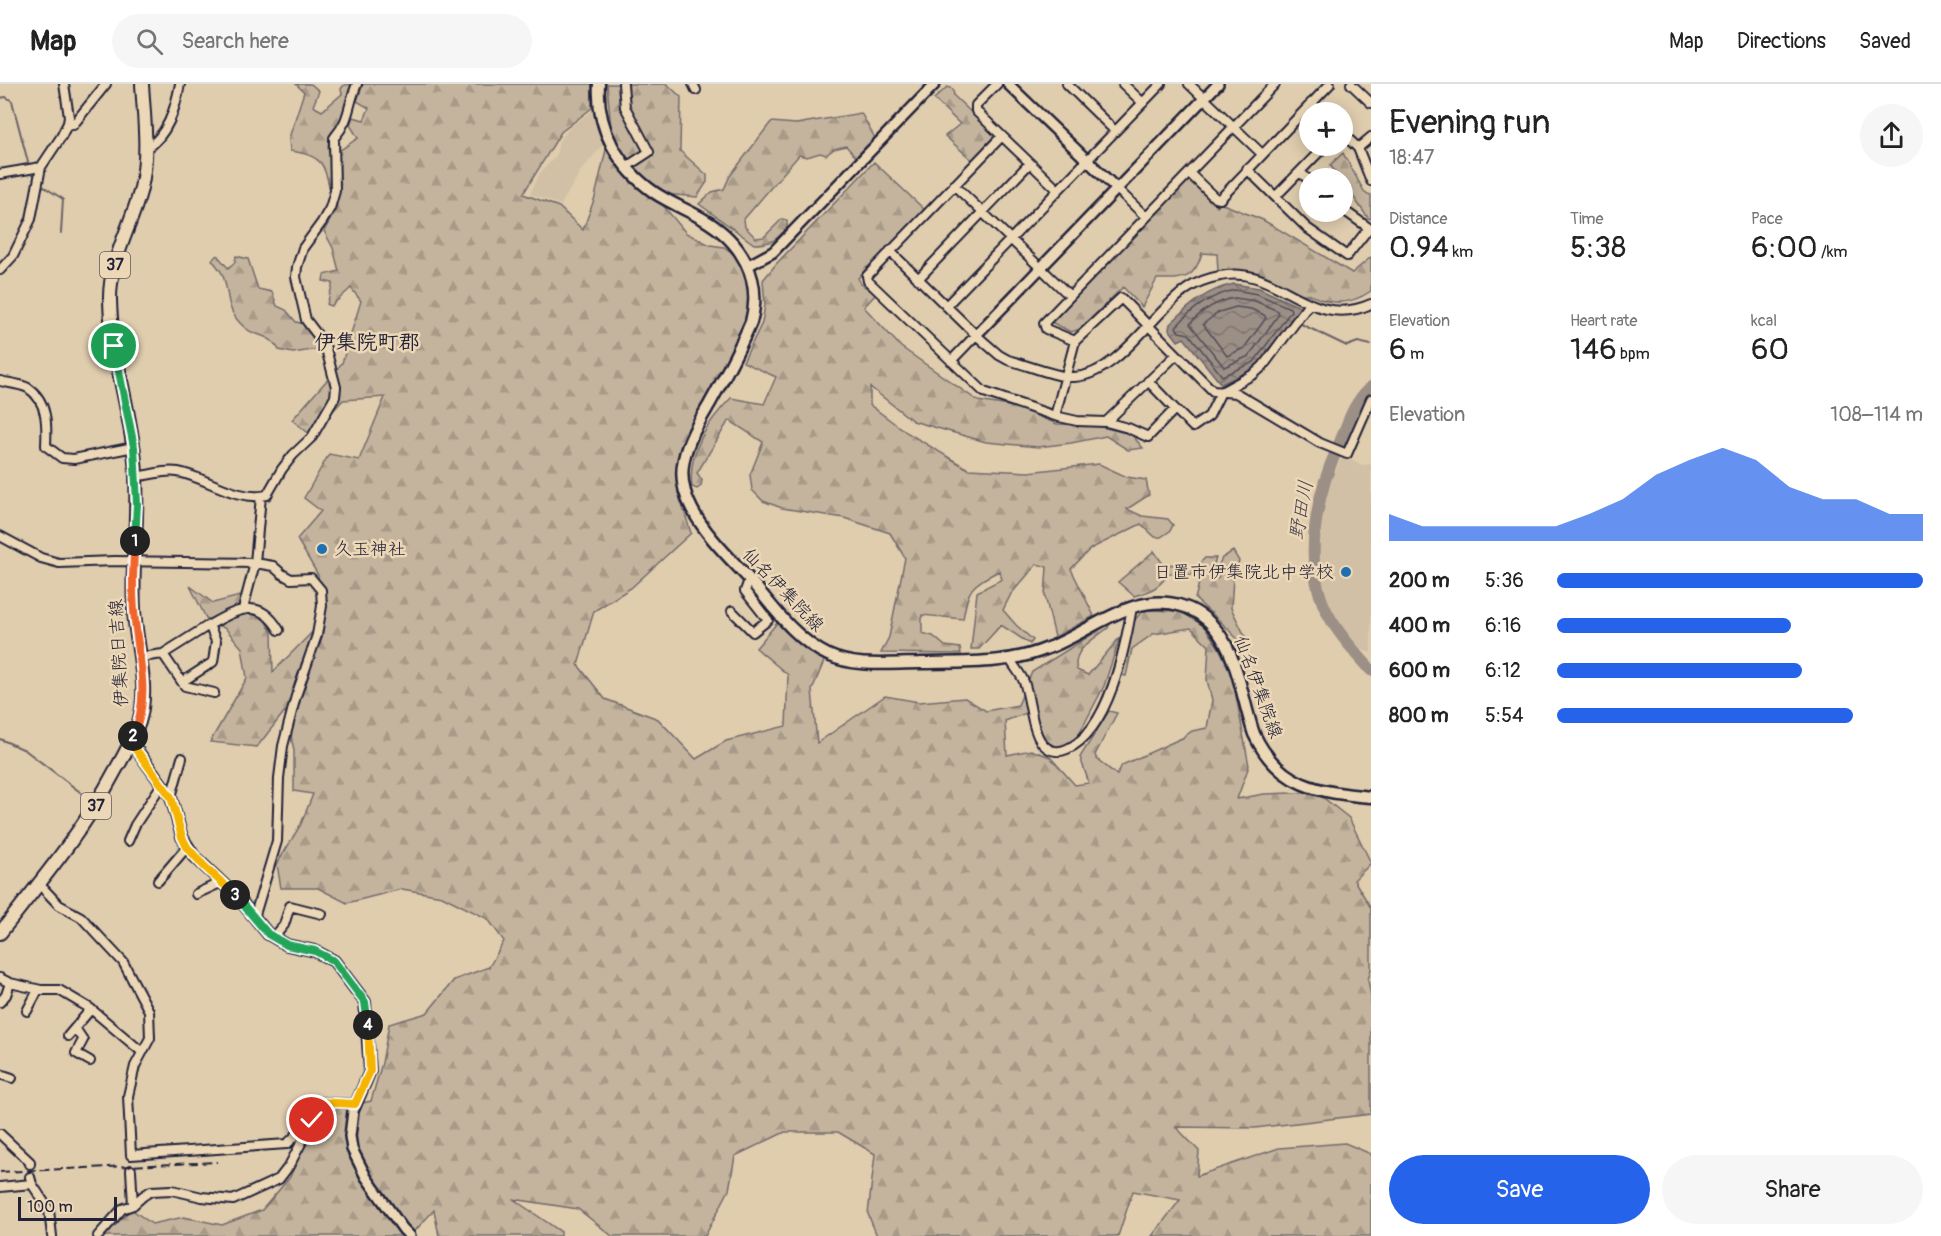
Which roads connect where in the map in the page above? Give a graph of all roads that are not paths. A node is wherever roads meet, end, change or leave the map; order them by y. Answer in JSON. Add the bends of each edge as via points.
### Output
{"nodes":[{"id":1,"x":64,"y":84,"type":"edge"},
{"id":2,"x":106,"y":84,"type":"edge"},
{"id":3,"x":142,"y":84,"type":"edge"},
{"id":4,"x":180,"y":84,"type":"edge"},
{"id":5,"x":357,"y":84,"type":"edge"},
{"id":6,"x":599,"y":84,"type":"edge"},
{"id":7,"x":623,"y":84,"type":"edge"},
{"id":8,"x":935,"y":84,"type":"edge"},
{"id":9,"x":997,"y":84,"type":"edge"},
{"id":10,"x":1008,"y":84,"type":"edge"},
{"id":11,"x":1067,"y":84,"type":"edge"},
{"id":12,"x":1124,"y":84,"type":"edge"},
{"id":13,"x":1161,"y":84,"type":"edge"},
{"id":14,"x":1190,"y":84,"type":"edge"},
{"id":15,"x":1218,"y":84,"type":"edge"},
{"id":16,"x":1275,"y":84,"type":"edge"},
{"id":17,"x":1330,"y":84,"type":"edge"},
{"id":18,"x":1351,"y":84,"type":"edge"},
{"id":19,"x":1204,"y":98,"type":"junction"},
{"id":20,"x":1312,"y":102,"type":"edge"},
{"id":21,"x":1143,"y":103,"type":"junction"},
{"id":22,"x":1371,"y":103,"type":"edge"},
{"id":23,"x":1299,"y":115,"type":"edge"},
{"id":24,"x":70,"y":124,"type":"junction"},
{"id":25,"x":1233,"y":126,"type":"junction"},
{"id":26,"x":1115,"y":131,"type":"junction"},
{"id":27,"x":1002,"y":136,"type":"junction"},
{"id":28,"x":1371,"y":137,"type":"edge"},
{"id":29,"x":1353,"y":143,"type":"edge"},
{"id":30,"x":1358,"y":148,"type":"junction"},
{"id":31,"x":145,"y":150,"type":"junction"},
{"id":32,"x":1262,"y":154,"type":"junction"},
{"id":33,"x":1315,"y":156,"type":"edge"},
{"id":34,"x":1088,"y":160,"type":"junction"},
{"id":35,"x":1030,"y":163,"type":"junction"},
{"id":36,"x":626,"y":166,"type":"junction"},
{"id":37,"x":41,"y":168,"type":"junction"},
{"id":38,"x":1304,"y":168,"type":"edge"},
{"id":39,"x":1247,"y":169,"type":"junction"},
{"id":40,"x":1190,"y":173,"type":"junction"},
{"id":41,"x":1299,"y":173,"type":"edge"},
{"id":42,"x":0,"y":174,"type":"edge"},
{"id":43,"x":1371,"y":181,"type":"edge"},
{"id":44,"x":954,"y":185,"type":"junction"},
{"id":45,"x":1117,"y":189,"type":"junction"},
{"id":46,"x":1058,"y":190,"type":"junction"},
{"id":47,"x":1276,"y":196,"type":"junction"},
{"id":48,"x":982,"y":212,"type":"junction"},
{"id":49,"x":1353,"y":217,"type":"edge"},
{"id":50,"x":1146,"y":218,"type":"junction"},
{"id":51,"x":1299,"y":220,"type":"edge"},
{"id":52,"x":1301,"y":222,"type":"edge"},
{"id":53,"x":1011,"y":240,"type":"junction"},
{"id":54,"x":890,"y":251,"type":"junction"},
{"id":55,"x":748,"y":265,"type":"junction"},
{"id":56,"x":1041,"y":268,"type":"junction"},
{"id":57,"x":0,"y":270,"type":"edge"},
{"id":58,"x":918,"y":279,"type":"junction"},
{"id":59,"x":1070,"y":296,"type":"junction"},
{"id":60,"x":1309,"y":304,"type":"junction"},
{"id":61,"x":1371,"y":304,"type":"edge"},
{"id":62,"x":946,"y":306,"type":"junction"},
{"id":63,"x":1149,"y":326,"type":"junction"},
{"id":64,"x":976,"y":335,"type":"junction"},
{"id":65,"x":1075,"y":341,"type":"junction"},
{"id":66,"x":1176,"y":355,"type":"junction"},
{"id":67,"x":951,"y":361,"type":"junction"},
{"id":68,"x":1066,"y":376,"type":"junction"},
{"id":69,"x":0,"y":381,"type":"edge"},
{"id":70,"x":1148,"y":381,"type":"junction"},
{"id":71,"x":1221,"y":392,"type":"junction"},
{"id":72,"x":1371,"y":399,"type":"edge"},
{"id":73,"x":1175,"y":410,"type":"junction"},
{"id":74,"x":1055,"y":416,"type":"junction"},
{"id":75,"x":1106,"y":422,"type":"junction"},
{"id":76,"x":134,"y":447,"type":"junction"},
{"id":77,"x":137,"y":477,"type":"junction"},
{"id":78,"x":261,"y":496,"type":"junction"},
{"id":79,"x":0,"y":536,"type":"edge"},
{"id":80,"x":133,"y":561,"type":"junction"},
{"id":81,"x":255,"y":563,"type":"junction"},
{"id":82,"x":749,"y":580,"type":"junction"},
{"id":83,"x":1132,"y":607,"type":"junction"},
{"id":84,"x":243,"y":609,"type":"junction"},
{"id":85,"x":732,"y":611,"type":"dead end"},
{"id":86,"x":209,"y":625,"type":"junction"},
{"id":87,"x":279,"y":630,"type":"dead end"},
{"id":88,"x":163,"y":654,"type":"junction"},
{"id":89,"x":141,"y":657,"type":"junction"},
{"id":90,"x":1010,"y":659,"type":"junction"},
{"id":91,"x":182,"y":682,"type":"junction"},
{"id":92,"x":214,"y":693,"type":"dead end"},
{"id":93,"x":129,"y":743,"type":"junction"},
{"id":94,"x":182,"y":758,"type":"dead end"},
{"id":95,"x":162,"y":784,"type":"junction"},
{"id":96,"x":171,"y":797,"type":"junction"},
{"id":97,"x":1371,"y":797,"type":"edge"},
{"id":98,"x":128,"y":841,"type":"dead end"},
{"id":99,"x":187,"y":847,"type":"junction"},
{"id":100,"x":158,"y":881,"type":"dead end"},
{"id":101,"x":222,"y":882,"type":"junction"},
{"id":102,"x":39,"y":884,"type":"junction"},
{"id":103,"x":196,"y":894,"type":"dead end"},
{"id":104,"x":322,"y":914,"type":"dead end"},
{"id":105,"x":254,"y":918,"type":"junction"},
{"id":106,"x":0,"y":933,"type":"edge"},
{"id":107,"x":274,"y":937,"type":"junction"},
{"id":108,"x":0,"y":978,"type":"edge"},
{"id":109,"x":10,"y":983,"type":"junction"},
{"id":110,"x":38,"y":990,"type":"junction"},
{"id":111,"x":0,"y":1002,"type":"edge"},
{"id":112,"x":92,"y":1009,"type":"junction"},
{"id":113,"x":27,"y":1011,"type":"dead end"},
{"id":114,"x":75,"y":1028,"type":"junction"},
{"id":115,"x":69,"y":1036,"type":"dead end"},
{"id":116,"x":142,"y":1052,"type":"junction"},
{"id":117,"x":90,"y":1061,"type":"dead end"},
{"id":118,"x":0,"y":1074,"type":"edge"},
{"id":119,"x":12,"y":1078,"type":"dead end"},
{"id":120,"x":355,"y":1104,"type":"junction"},
{"id":121,"x":312,"y":1120,"type":"junction"},
{"id":122,"x":0,"y":1134,"type":"edge"},
{"id":123,"x":30,"y":1164,"type":"dead end"},
{"id":124,"x":131,"y":1170,"type":"dead end"},
{"id":125,"x":0,"y":1187,"type":"edge"},
{"id":126,"x":133,"y":1205,"type":"junction"},
{"id":127,"x":52,"y":1236,"type":"edge"},
{"id":128,"x":98,"y":1236,"type":"edge"},
{"id":129,"x":410,"y":1236,"type":"edge"}],
"edges":[{"from":1,"to":24,"type":"street"},
{"from":2,"to":24,"type":"street"},
{"from":3,"to":31,"type":"main road","name":"伊集院日吉線","number":"37"},
{"from":4,"to":31,"type":"street","via":[[172,119],[153,146]]},
{"from":5,"to":78,"type":"street","via":[[348,117],[334,138],[335,191],[330,208],[303,248],[296,277],[306,320],[325,345],[335,397],[312,437],[282,469],[267,495]]},
{"from":6,"to":36,"type":"main road","name":"仙名伊集院線","via":[[603,128]]},
{"from":7,"to":36,"type":"street","via":[[625,107],[649,152]]},
{"from":8,"to":55,"type":"street","via":[[773,252]]},
{"from":9,"to":27,"type":"street","via":[[976,105],[976,111]]},
{"from":10,"to":34,"type":"street"},
{"from":11,"to":26,"type":"street"},
{"from":12,"to":21,"type":"street"},
{"from":13,"to":21,"type":"street"},
{"from":14,"to":19,"type":"street"},
{"from":15,"to":19,"type":"street"},
{"from":16,"to":25,"type":"street"},
{"from":17,"to":20,"type":"street"},
{"from":18,"to":22,"type":"street"},
{"from":19,"to":25,"type":"street"},
{"from":19,"to":45,"type":"street"},
{"from":21,"to":26,"type":"street"},
{"from":23,"to":32,"type":"street"},
{"from":24,"to":37,"type":"street"},
{"from":25,"to":32,"type":"street"},
{"from":25,"to":40,"type":"street"},
{"from":26,"to":34,"type":"street"},
{"from":27,"to":35,"type":"street"},
{"from":27,"to":44,"type":"street"},
{"from":28,"to":30,"type":"street"},
{"from":29,"to":30,"type":"street"},
{"from":30,"to":43,"type":"street"},
{"from":31,"to":76,"type":"main road","name":"伊集院日吉線","number":"37","via":[[141,187],[117,256],[110,290],[114,346]]},
{"from":32,"to":39,"type":"street"},
{"from":33,"to":38,"type":"street"},
{"from":34,"to":45,"type":"street"},
{"from":34,"to":46,"type":"street"},
{"from":35,"to":46,"type":"street"},
{"from":35,"to":48,"type":"street"},
{"from":36,"to":55,"type":"main road","name":"仙名伊集院線","via":[[658,195],[722,232],[737,246]]},
{"from":37,"to":42,"type":"street"},
{"from":37,"to":57,"type":"street","via":[[31,219],[13,256]]},
{"from":39,"to":40,"type":"street","via":[[1220,199]]},
{"from":39,"to":47,"type":"street"},
{"from":40,"to":50,"type":"street"},
{"from":41,"to":47,"type":"street"},
{"from":44,"to":48,"type":"street"},
{"from":44,"to":54,"type":"street"},
{"from":45,"to":50,"type":"street"},
{"from":45,"to":56,"type":"street"},
{"from":46,"to":53,"type":"street"},
{"from":47,"to":51,"type":"street"},
{"from":48,"to":53,"type":"street"},
{"from":48,"to":58,"type":"street"},
{"from":49,"to":52,"type":"street","via":[[1369,228],[1347,256]]},
{"from":50,"to":59,"type":"street"},
{"from":53,"to":56,"type":"street"},
{"from":53,"to":62,"type":"street"},
{"from":54,"to":58,"type":"street"},
{"from":54,"to":67,"type":"street","via":[[867,276],[868,281]]},
{"from":55,"to":82,"type":"main road","name":"仙名伊集院線","via":[[755,291],[751,322],[692,436],[682,470],[687,499],[698,520]]},
{"from":56,"to":59,"type":"street"},
{"from":56,"to":64,"type":"street"},
{"from":58,"to":62,"type":"street"},
{"from":59,"to":65,"type":"street","via":[[1044,323],[1046,329]]},
{"from":60,"to":61,"type":"street","via":[[1336,311]]},
{"from":60,"to":63,"type":"street","via":[[1266,281],[1224,275],[1186,289]]},
{"from":60,"to":71,"type":"street","via":[[1263,366]]},
{"from":62,"to":64,"type":"street"},
{"from":63,"to":65,"type":"street","via":[[1120,298]]},
{"from":63,"to":66,"type":"street"},
{"from":63,"to":68,"type":"street","via":[[1099,371]]},
{"from":64,"to":67,"type":"street"},
{"from":64,"to":68,"type":"street","via":[[1008,360]]},
{"from":65,"to":68,"type":"street"},
{"from":66,"to":70,"type":"street"},
{"from":66,"to":71,"type":"street","via":[[1213,391]]},
{"from":67,"to":74,"type":"street","via":[[984,392]]},
{"from":68,"to":74,"type":"street"},
{"from":69,"to":76,"type":"street","via":[[28,388],[40,401],[48,423],[46,446],[62,458]]},
{"from":70,"to":73,"type":"street"},
{"from":70,"to":75,"type":"street"},
{"from":71,"to":72,"type":"street","via":[[1236,393],[1347,454]]},
{"from":71,"to":73,"type":"street","via":[[1209,416],[1193,427]]},
{"from":73,"to":75,"type":"street","via":[[1148,437]]},
{"from":74,"to":75,"type":"street"},
{"from":76,"to":77,"type":"main road","name":"伊集院日吉線","number":"37"},
{"from":77,"to":78,"type":"street","via":[[170,470],[229,491]]},
{"from":77,"to":80,"type":"main road","name":"伊集院日吉線","number":"37"},
{"from":78,"to":81,"type":"street"},
{"from":79,"to":80,"type":"street","via":[[59,563]]},
{"from":80,"to":81,"type":"street"},
{"from":80,"to":89,"type":"main road","name":"伊集院日吉線","number":"37","via":[[134,612]]},
{"from":81,"to":84,"type":"street"},
{"from":81,"to":105,"type":"street","via":[[273,566],[291,579],[311,578],[321,590],[322,606],[283,746],[277,841]]},
{"from":82,"to":85,"type":"street","via":[[745,591],[768,620],[753,632]]},
{"from":82,"to":90,"type":"main road","name":"仙名伊集院線","via":[[801,636],[838,659],[875,663]]},
{"from":83,"to":90,"type":"main road","name":"仙名伊集院線","via":[[1049,648]]},
{"from":83,"to":90,"type":"street","via":[[1119,669],[1108,699],[1096,722],[1075,746],[1061,752],[1040,741],[1023,679]]},
{"from":83,"to":97,"type":"main road","name":"仙名伊集院線","via":[[1172,603],[1203,616],[1219,632],[1228,649],[1254,734],[1274,764],[1308,787]]},
{"from":84,"to":86,"type":"street"},
{"from":84,"to":87,"type":"street","via":[[257,609]]},
{"from":86,"to":88,"type":"street"},
{"from":86,"to":91,"type":"street","via":[[216,641],[213,662]]},
{"from":88,"to":89,"type":"street"},
{"from":88,"to":91,"type":"street"},
{"from":89,"to":93,"type":"main road","name":"伊集院日吉線","number":"37","via":[[141,713]]},
{"from":91,"to":92,"type":"street"},
{"from":93,"to":95,"type":"street"},
{"from":93,"to":102,"type":"main road","name":"伊集院日吉線","number":"37","via":[[90,815]]},
{"from":94,"to":96,"type":"street"},
{"from":95,"to":96,"type":"street"},
{"from":95,"to":98,"type":"street"},
{"from":96,"to":99,"type":"street"},
{"from":99,"to":100,"type":"street"},
{"from":99,"to":101,"type":"street"},
{"from":101,"to":103,"type":"street"},
{"from":101,"to":105,"type":"street"},
{"from":102,"to":106,"type":"main road","name":"伊集院日吉線","number":"37"},
{"from":102,"to":116,"type":"street","via":[[59,905],[81,917],[123,962],[149,1011],[150,1038]]},
{"from":104,"to":107,"type":"street","via":[[290,906],[284,925]]},
{"from":105,"to":107,"type":"street"},
{"from":107,"to":120,"type":"street","via":[[334,961],[365,1002],[370,1071]]},
{"from":108,"to":109,"type":"street"},
{"from":109,"to":110,"type":"street"},
{"from":109,"to":111,"type":"street"},
{"from":110,"to":112,"type":"street","via":[[59,990]]},
{"from":110,"to":113,"type":"street"},
{"from":112,"to":114,"type":"street"},
{"from":112,"to":116,"type":"street"},
{"from":114,"to":115,"type":"street"},
{"from":114,"to":117,"type":"street","via":[[83,1040],[76,1053]]},
{"from":116,"to":121,"type":"street","via":[[128,1096],[131,1157],[287,1144]]},
{"from":118,"to":119,"type":"street"},
{"from":120,"to":121,"type":"street","via":[[319,1102]]},
{"from":120,"to":129,"type":"street","via":[[350,1130],[352,1149],[366,1177]]},
{"from":121,"to":126,"type":"street","via":[[290,1166],[279,1179],[233,1200],[172,1190],[152,1191]]},
{"from":122,"to":123,"type":"street"},
{"from":124,"to":126,"type":"street"},
{"from":125,"to":127,"type":"street","via":[[31,1180],[49,1210]]},
{"from":126,"to":128,"type":"street","via":[[122,1209]]}]}
